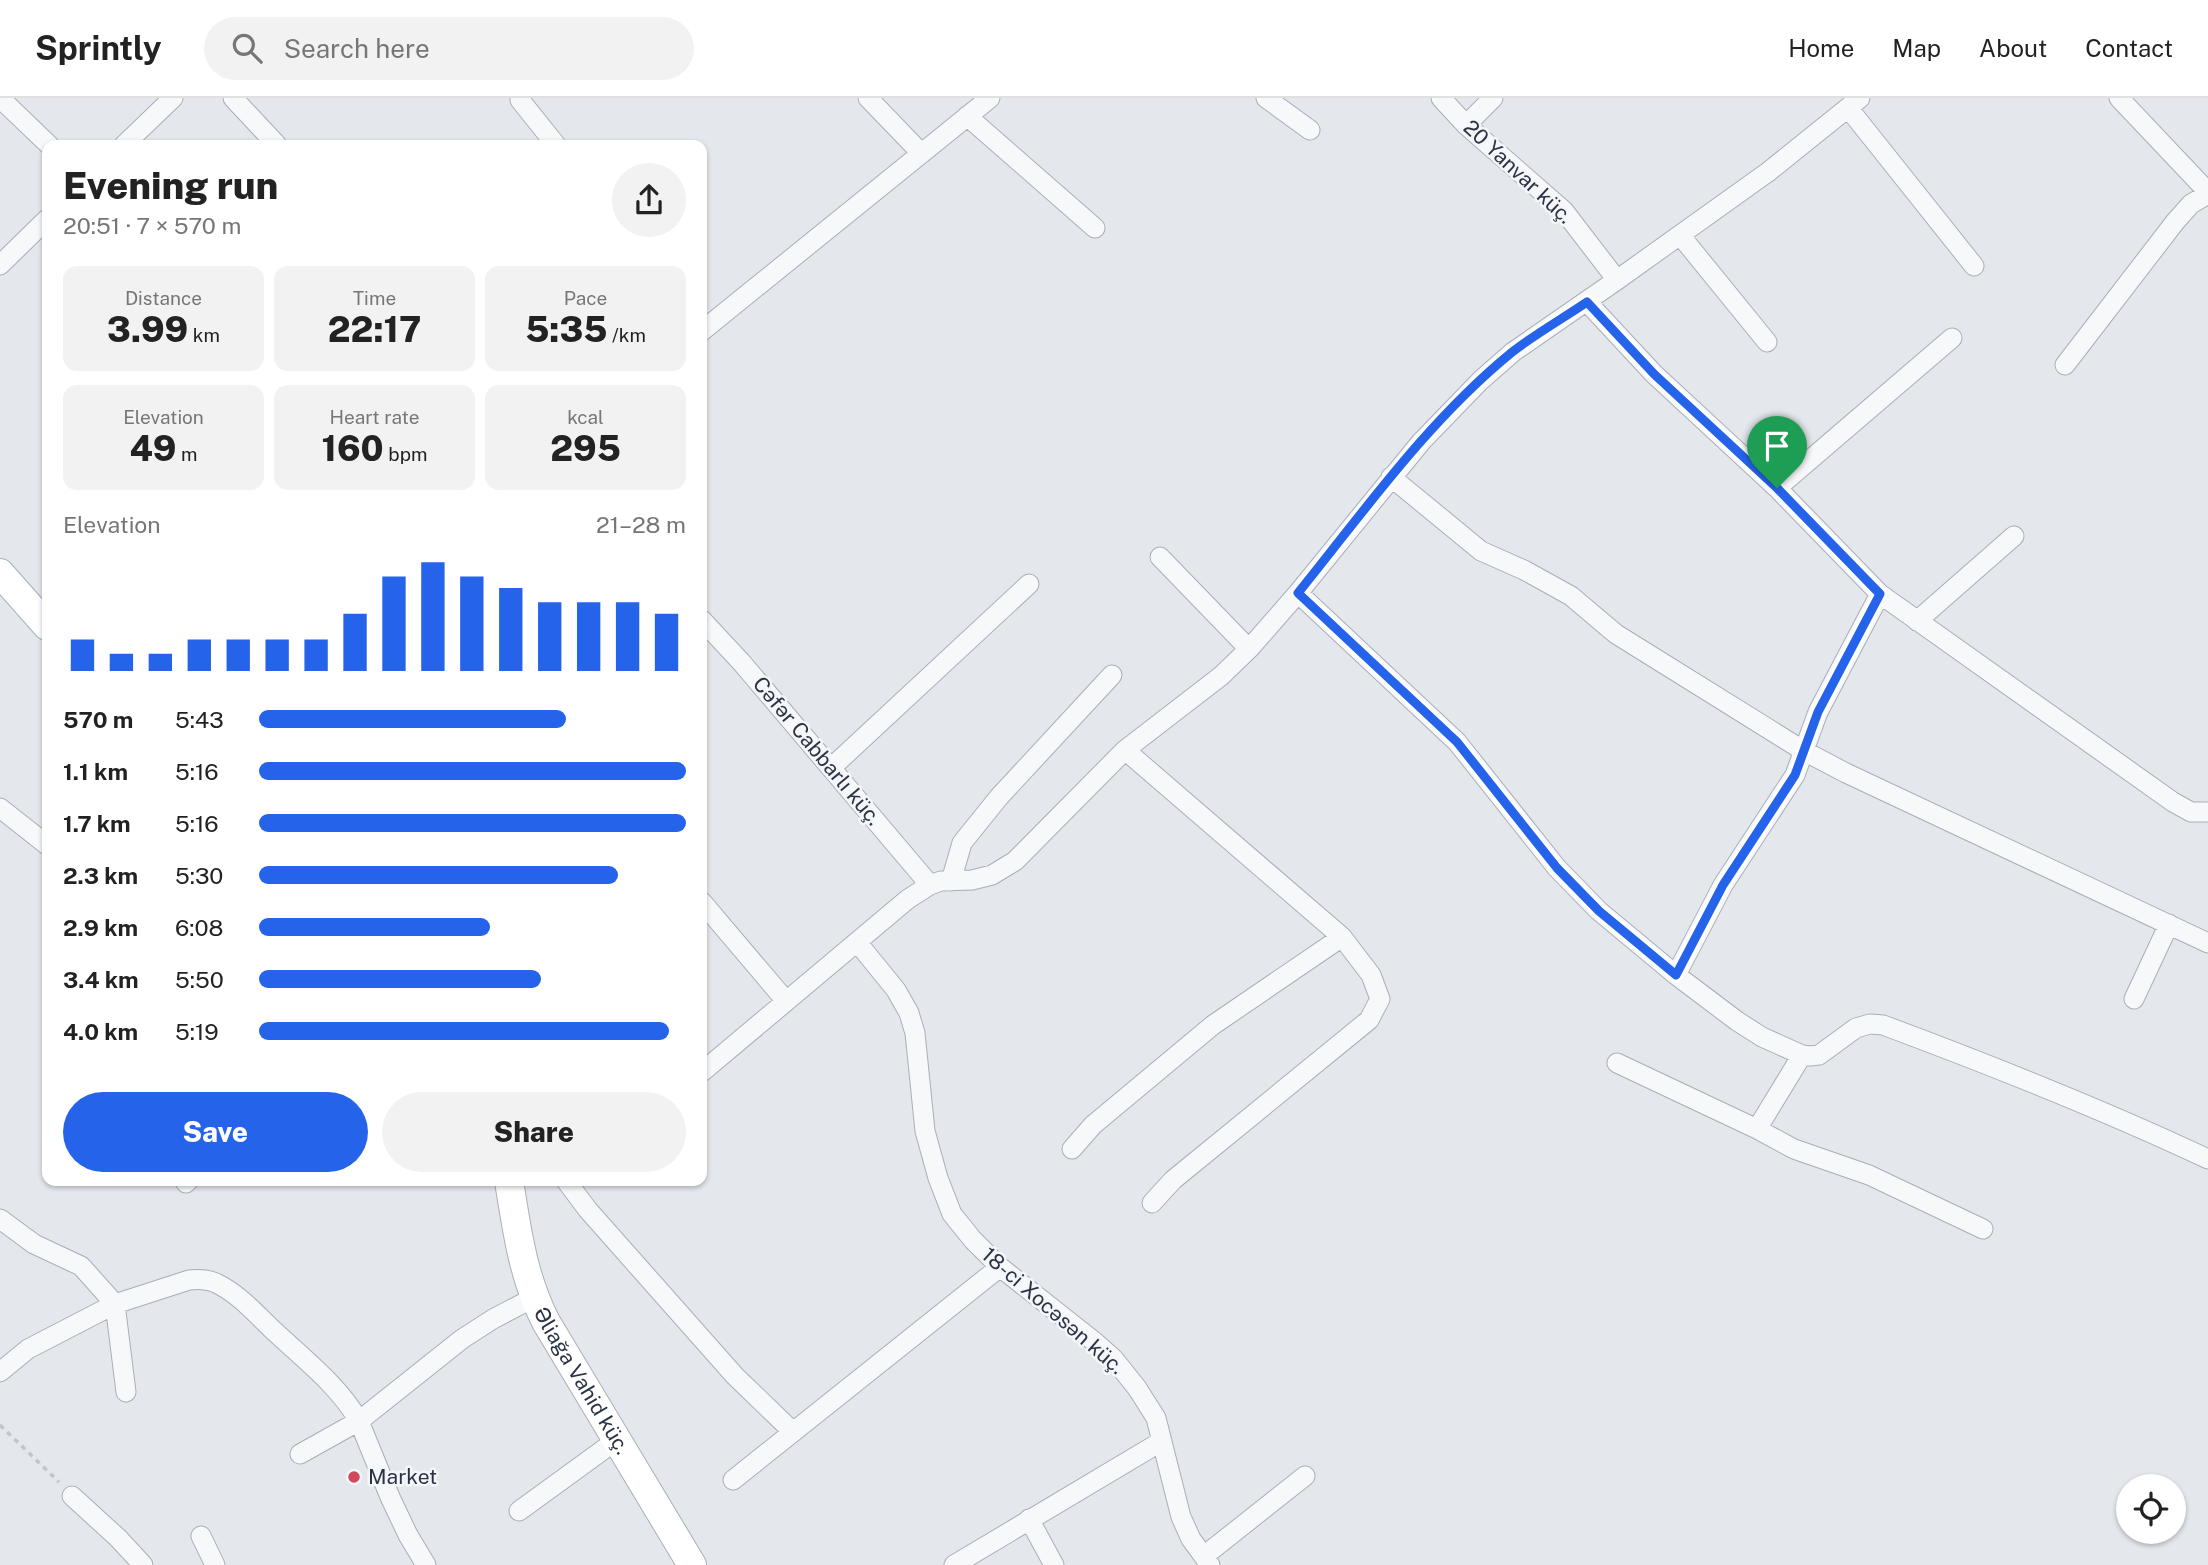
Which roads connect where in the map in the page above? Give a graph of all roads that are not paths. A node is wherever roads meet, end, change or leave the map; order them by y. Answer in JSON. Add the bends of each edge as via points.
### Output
{"nodes":[{"id":1,"x":0,"y":98,"type":"edge"},
{"id":2,"x":173,"y":98,"type":"edge"},
{"id":3,"x":233,"y":98,"type":"edge"},
{"id":4,"x":868,"y":98,"type":"edge"},
{"id":5,"x":990,"y":98,"type":"edge"},
{"id":6,"x":1266,"y":98,"type":"edge"},
{"id":7,"x":1441,"y":98,"type":"edge"},
{"id":8,"x":1493,"y":98,"type":"edge"},
{"id":9,"x":520,"y":99,"type":"edge"},
{"id":10,"x":2131,"y":102,"type":"edge"},
{"id":11,"x":1854,"y":103,"type":"edge"},
{"id":12,"x":967,"y":116,"type":"junction"},
{"id":13,"x":1466,"y":125,"type":"junction"},
{"id":14,"x":1310,"y":130,"type":"dead end"},
{"id":15,"x":44,"y":140,"type":"edge"},
{"id":16,"x":129,"y":140,"type":"edge"},
{"id":17,"x":272,"y":140,"type":"edge"},
{"id":18,"x":552,"y":140,"type":"edge"},
{"id":19,"x":921,"y":153,"type":"junction"},
{"id":20,"x":2208,"y":193,"type":"edge"},
{"id":21,"x":42,"y":224,"type":"edge"},
{"id":22,"x":1095,"y":228,"type":"dead end"},
{"id":23,"x":1680,"y":235,"type":"junction"},
{"id":24,"x":0,"y":265,"type":"edge"},
{"id":25,"x":1974,"y":266,"type":"dead end"},
{"id":26,"x":1617,"y":281,"type":"junction"},
{"id":27,"x":1587,"y":302,"type":"junction"},
{"id":28,"x":707,"y":327,"type":"edge"},
{"id":29,"x":1952,"y":338,"type":"dead end"},
{"id":30,"x":1767,"y":342,"type":"dead end"},
{"id":31,"x":2065,"y":365,"type":"dead end"},
{"id":32,"x":1391,"y":477,"type":"junction"},
{"id":33,"x":1777,"y":488,"type":"junction"},
{"id":34,"x":2014,"y":536,"type":"dead end"},
{"id":35,"x":1160,"y":557,"type":"dead end"},
{"id":36,"x":0,"y":573,"type":"edge"},
{"id":37,"x":1029,"y":584,"type":"dead end"},
{"id":38,"x":1298,"y":593,"type":"junction"},
{"id":39,"x":1880,"y":594,"type":"junction"},
{"id":40,"x":42,"y":620,"type":"edge"},
{"id":41,"x":1917,"y":621,"type":"junction"},
{"id":42,"x":707,"y":625,"type":"edge"},
{"id":43,"x":1249,"y":649,"type":"junction"},
{"id":44,"x":1112,"y":675,"type":"dead end"},
{"id":45,"x":1125,"y":750,"type":"junction"},
{"id":46,"x":1804,"y":751,"type":"junction"},
{"id":47,"x":831,"y":768,"type":"junction"},
{"id":48,"x":0,"y":808,"type":"edge"},
{"id":49,"x":2208,"y":812,"type":"edge"},
{"id":50,"x":42,"y":835,"type":"edge"},
{"id":51,"x":951,"y":881,"type":"junction"},
{"id":52,"x":930,"y":885,"type":"junction"},
{"id":53,"x":707,"y":908,"type":"edge"},
{"id":54,"x":2169,"y":924,"type":"junction"},
{"id":55,"x":1342,"y":937,"type":"junction"},
{"id":56,"x":857,"y":942,"type":"junction"},
{"id":57,"x":2208,"y":943,"type":"edge"},
{"id":58,"x":1676,"y":975,"type":"junction"},
{"id":59,"x":2134,"y":999,"type":"dead end"},
{"id":60,"x":786,"y":1001,"type":"junction"},
{"id":61,"x":1802,"y":1055,"type":"junction"},
{"id":62,"x":1617,"y":1062,"type":"dead end"},
{"id":63,"x":707,"y":1068,"type":"edge"},
{"id":64,"x":1757,"y":1129,"type":"junction"},
{"id":65,"x":1072,"y":1149,"type":"dead end"},
{"id":66,"x":2208,"y":1159,"type":"edge"},
{"id":67,"x":510,"y":1186,"type":"edge"},
{"id":68,"x":570,"y":1186,"type":"edge"},
{"id":69,"x":1152,"y":1203,"type":"dead end"},
{"id":70,"x":0,"y":1219,"type":"edge"},
{"id":71,"x":1983,"y":1229,"type":"dead end"},
{"id":72,"x":1000,"y":1267,"type":"junction"},
{"id":73,"x":533,"y":1298,"type":"junction"},
{"id":74,"x":115,"y":1304,"type":"junction"},
{"id":75,"x":0,"y":1372,"type":"edge"},
{"id":76,"x":126,"y":1392,"type":"dead end"},
{"id":77,"x":359,"y":1421,"type":"junction"},
{"id":78,"x":792,"y":1431,"type":"junction"},
{"id":79,"x":618,"y":1439,"type":"junction"},
{"id":80,"x":1162,"y":1441,"type":"junction"},
{"id":81,"x":300,"y":1454,"type":"dead end"},
{"id":82,"x":1305,"y":1476,"type":"dead end"},
{"id":83,"x":733,"y":1480,"type":"dead end"},
{"id":84,"x":72,"y":1496,"type":"road end"},
{"id":85,"x":519,"y":1511,"type":"dead end"},
{"id":86,"x":1029,"y":1519,"type":"junction"},
{"id":87,"x":201,"y":1536,"type":"dead end"},
{"id":88,"x":1207,"y":1560,"type":"edge"},
{"id":89,"x":143,"y":1565,"type":"edge"},
{"id":90,"x":215,"y":1565,"type":"edge"},
{"id":91,"x":426,"y":1565,"type":"edge"},
{"id":92,"x":692,"y":1565,"type":"edge"},
{"id":93,"x":954,"y":1565,"type":"edge"},
{"id":94,"x":1054,"y":1565,"type":"edge"}],
"edges":[{"from":1,"to":15,"type":"street"},
{"from":2,"to":16,"type":"street"},
{"from":3,"to":17,"type":"street"},
{"from":4,"to":19,"type":"street"},
{"from":5,"to":12,"type":"street"},
{"from":6,"to":14,"type":"street"},
{"from":7,"to":13,"type":"street","name":"20 Yanvar küç."},
{"from":8,"to":13,"type":"street"},
{"from":9,"to":18,"type":"street"},
{"from":10,"to":20,"type":"street"},
{"from":11,"to":23,"type":"street"},
{"from":11,"to":25,"type":"street"},
{"from":12,"to":19,"type":"street"},
{"from":12,"to":22,"type":"street"},
{"from":13,"to":26,"type":"street","name":"20 Yanvar küç.","via":[[1564,211]]},
{"from":19,"to":28,"type":"street"},
{"from":20,"to":31,"type":"street","via":[[2175,222]]},
{"from":21,"to":24,"type":"street"},
{"from":23,"to":26,"type":"street"},
{"from":23,"to":30,"type":"street"},
{"from":26,"to":27,"type":"street"},
{"from":27,"to":32,"type":"street","via":[[1513,352],[1481,380]]},
{"from":27,"to":33,"type":"street","via":[[1654,374]]},
{"from":29,"to":33,"type":"street"},
{"from":32,"to":38,"type":"street"},
{"from":32,"to":46,"type":"street","via":[[1481,551],[1571,596],[1616,634]]},
{"from":33,"to":39,"type":"street"},
{"from":34,"to":41,"type":"street"},
{"from":35,"to":43,"type":"street"},
{"from":36,"to":40,"type":"street"},
{"from":37,"to":47,"type":"street"},
{"from":38,"to":43,"type":"street"},
{"from":38,"to":58,"type":"street","via":[[1457,742],[1582,894]]},
{"from":39,"to":41,"type":"street"},
{"from":39,"to":46,"type":"street","via":[[1818,712]]},
{"from":41,"to":49,"type":"street","via":[[2173,802],[2191,812]]},
{"from":42,"to":47,"type":"street","name":"Cəfər Cabbarlı küç."},
{"from":43,"to":45,"type":"street"},
{"from":44,"to":51,"type":"street","via":[[962,843]]},
{"from":45,"to":51,"type":"street","via":[[1015,861],[992,875]]},
{"from":45,"to":55,"type":"street"},
{"from":46,"to":54,"type":"street"},
{"from":46,"to":58,"type":"street","via":[[1795,775],[1723,885]]},
{"from":47,"to":52,"type":"street","name":"Cəfər Cabbarlı küç."},
{"from":48,"to":50,"type":"street"},
{"from":51,"to":52,"type":"street"},
{"from":52,"to":56,"type":"street"},
{"from":53,"to":60,"type":"street"},
{"from":54,"to":57,"type":"street"},
{"from":54,"to":59,"type":"street"},
{"from":55,"to":65,"type":"street","via":[[1213,1025],[1093,1125]]},
{"from":55,"to":69,"type":"street","via":[[1371,975],[1380,999],[1369,1020],[1173,1180]]},
{"from":56,"to":60,"type":"street"},
{"from":56,"to":72,"type":"street","name":"18-ci Xocəsən küç.","via":[[897,990],[909,1013],[925,1131],[952,1214]]},
{"from":58,"to":61,"type":"street","via":[[1762,1037]]},
{"from":60,"to":63,"type":"street"},
{"from":61,"to":64,"type":"street"},
{"from":61,"to":66,"type":"street","via":[[1819,1055],[1856,1028],[1883,1025],[2038,1083]]},
{"from":62,"to":64,"type":"street"},
{"from":64,"to":71,"type":"street","via":[[1794,1149],[1870,1175]]},
{"from":67,"to":73,"type":"street","name":"Əliağa Vahid küç.","via":[[520,1253]]},
{"from":68,"to":78,"type":"street","via":[[735,1376]]},
{"from":70,"to":74,"type":"street","via":[[34,1244],[81,1266]]},
{"from":72,"to":78,"type":"street"},
{"from":72,"to":80,"type":"street","name":"18-ci Xocəsən küç.","via":[[1113,1358],[1156,1418]]},
{"from":73,"to":77,"type":"street","via":[[462,1339]]},
{"from":73,"to":79,"type":"street","name":"Əliağa Vahid küç."},
{"from":74,"to":75,"type":"street","via":[[28,1349]]},
{"from":74,"to":76,"type":"street"},
{"from":74,"to":77,"type":"street","via":[[189,1280],[214,1282],[236,1295],[330,1382]]},
{"from":77,"to":81,"type":"street"},
{"from":77,"to":91,"type":"street","via":[[390,1497]]},
{"from":78,"to":83,"type":"street"},
{"from":79,"to":85,"type":"street"},
{"from":79,"to":92,"type":"street","name":"Əliağa Vahid küç."},
{"from":80,"to":86,"type":"street"},
{"from":80,"to":88,"type":"street","name":"18-ci Xocəsən küç.","via":[[1181,1517]]},
{"from":82,"to":88,"type":"street"},
{"from":84,"to":89,"type":"street"},
{"from":86,"to":93,"type":"street"},
{"from":86,"to":94,"type":"street"},
{"from":87,"to":90,"type":"street"}]}
